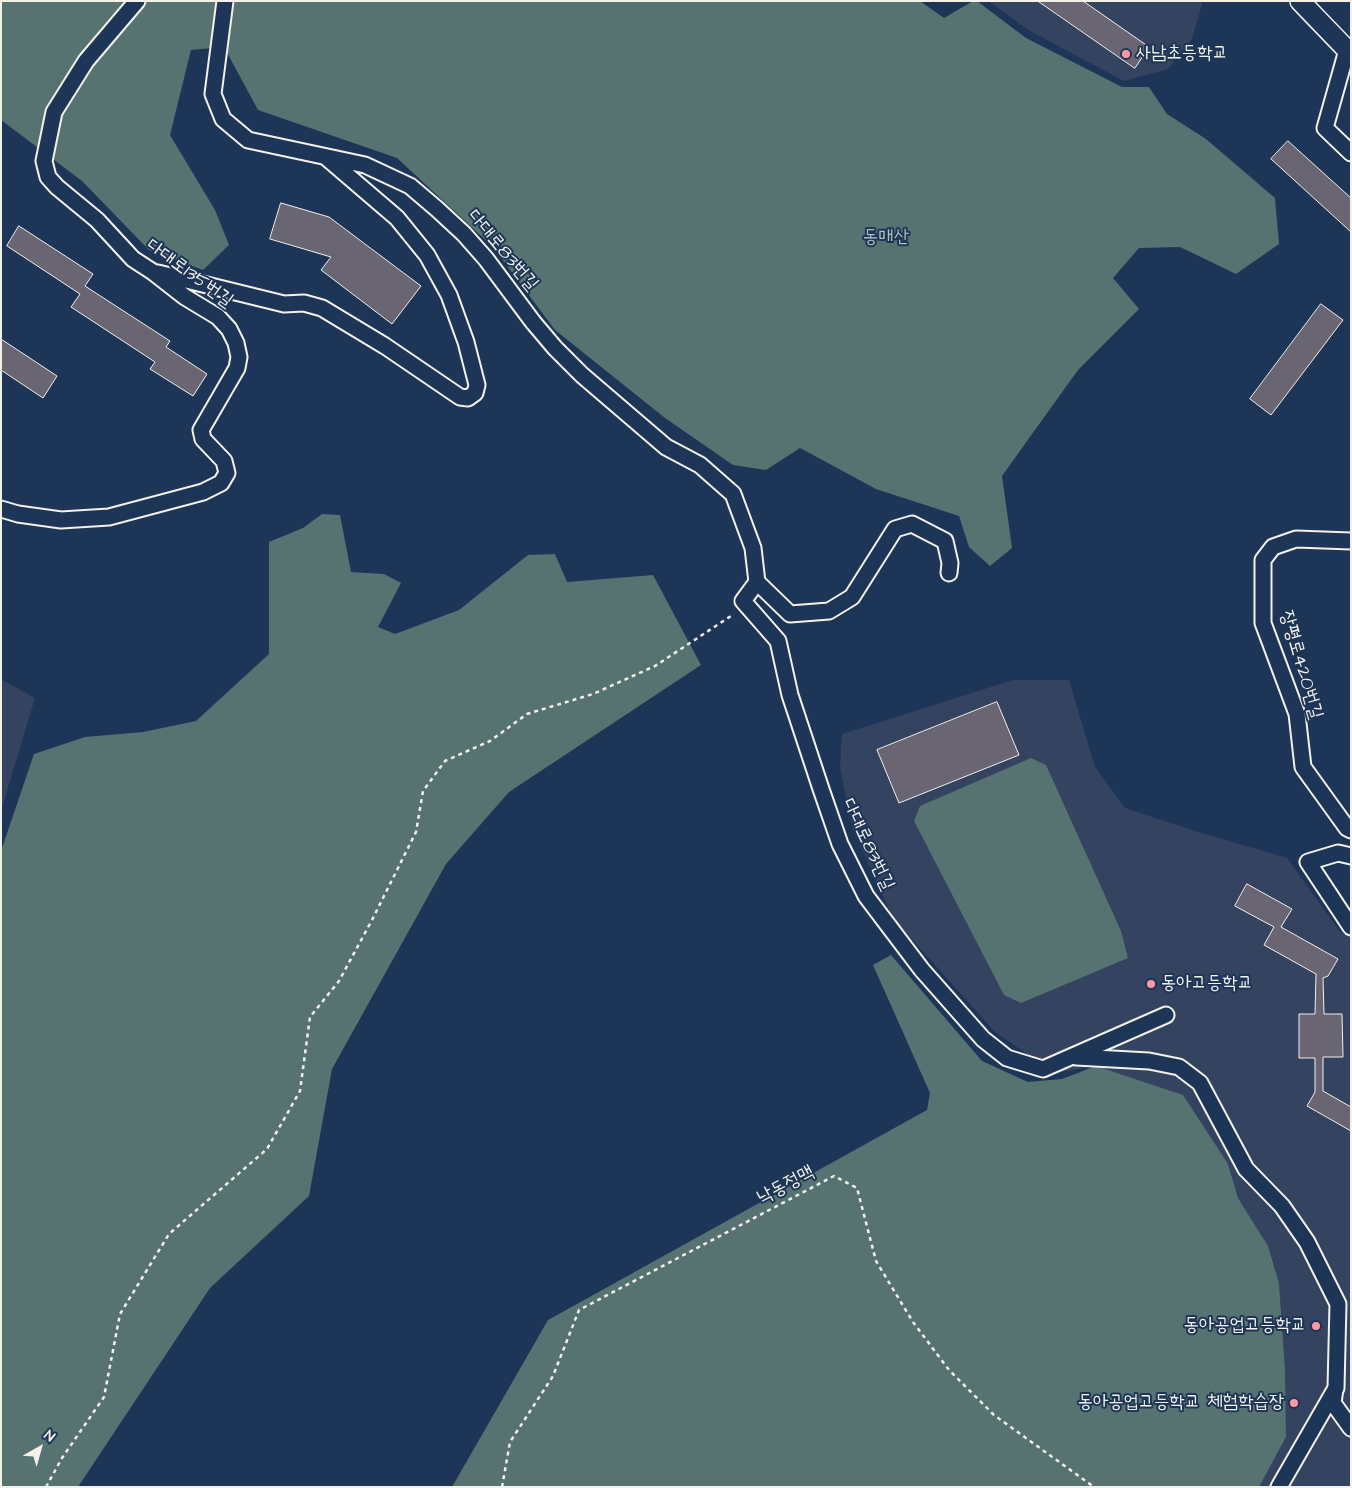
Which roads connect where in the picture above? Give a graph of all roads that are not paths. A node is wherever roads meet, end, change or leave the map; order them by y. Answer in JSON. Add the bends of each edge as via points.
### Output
{"nodes":[{"id":1,"x":137,"y":1,"type":"edge"},
{"id":2,"x":225,"y":1,"type":"edge"},
{"id":3,"x":1300,"y":1,"type":"edge"},
{"id":4,"x":1349,"y":52,"type":"edge"},
{"id":5,"x":1351,"y":153,"type":"edge"},
{"id":6,"x":326,"y":157,"type":"junction"},
{"id":7,"x":153,"y":272,"type":"junction"},
{"id":8,"x":1,"y":509,"type":"edge"},
{"id":9,"x":1351,"y":541,"type":"edge"},
{"id":10,"x":949,"y":574,"type":"dead end"},
{"id":11,"x":757,"y":582,"type":"junction"},
{"id":12,"x":1351,"y":830,"type":"edge"},
{"id":13,"x":1351,"y":856,"type":"edge"},
{"id":14,"x":1351,"y":927,"type":"edge"},
{"id":15,"x":1166,"y":1015,"type":"dead end"},
{"id":16,"x":1072,"y":1056,"type":"junction"},
{"id":17,"x":1336,"y":1388,"type":"junction"},
{"id":18,"x":1351,"y":1428,"type":"edge"},
{"id":19,"x":1279,"y":1487,"type":"edge"}],
"edges":[{"from":1,"to":7,"type":"street","name":"다대로135번길","via":[[86,61],[54,112],[44,161],[48,177],[57,187],[97,220],[133,259]]},
{"from":2,"to":6,"type":"street","name":"다대로83번길","via":[[213,94],[223,119],[248,140]]},
{"from":3,"to":4,"type":"main road"},
{"from":4,"to":5,"type":"street","via":[[1325,128]]},
{"from":6,"to":7,"type":"street","via":[[397,218],[427,255],[449,295],[466,342],[477,385],[475,393],[468,398],[460,397],[322,308],[284,304]]},
{"from":6,"to":11,"type":"street","name":"다대로83번길","via":[[364,165],[410,186],[438,209],[486,259],[533,322],[582,375],[666,447],[700,465],[733,494],[753,548]]},
{"from":7,"to":8,"type":"street","name":"다대로135번길","via":[[218,317],[236,344],[237,368],[201,430],[203,439],[224,461],[227,473],[221,483],[203,492],[109,517],[61,520]]},
{"from":9,"to":12,"type":"street","name":"장평로420번길","via":[[1296,539],[1273,547],[1263,560],[1263,623],[1297,714],[1303,767]]},
{"from":10,"to":11,"type":"street","via":[[946,541],[912,524],[895,528],[852,597],[829,611],[790,614]]},
{"from":11,"to":16,"type":"street","name":"다대로83번길","via":[[743,601],[778,641],[790,695],[821,789],[840,844],[866,896],[922,970],[983,1039],[1006,1058],[1043,1069]]},
{"from":13,"to":14,"type":"street","via":[[1338,853],[1308,862]]},
{"from":15,"to":16,"type":"street","name":"다대로83번길"},
{"from":16,"to":17,"type":"street","via":[[1149,1060],[1179,1067],[1200,1084],[1246,1168],[1282,1206],[1307,1242],[1338,1304]]},
{"from":17,"to":18,"type":"street","via":[[1333,1403]]},
{"from":17,"to":19,"type":"street"}]}
